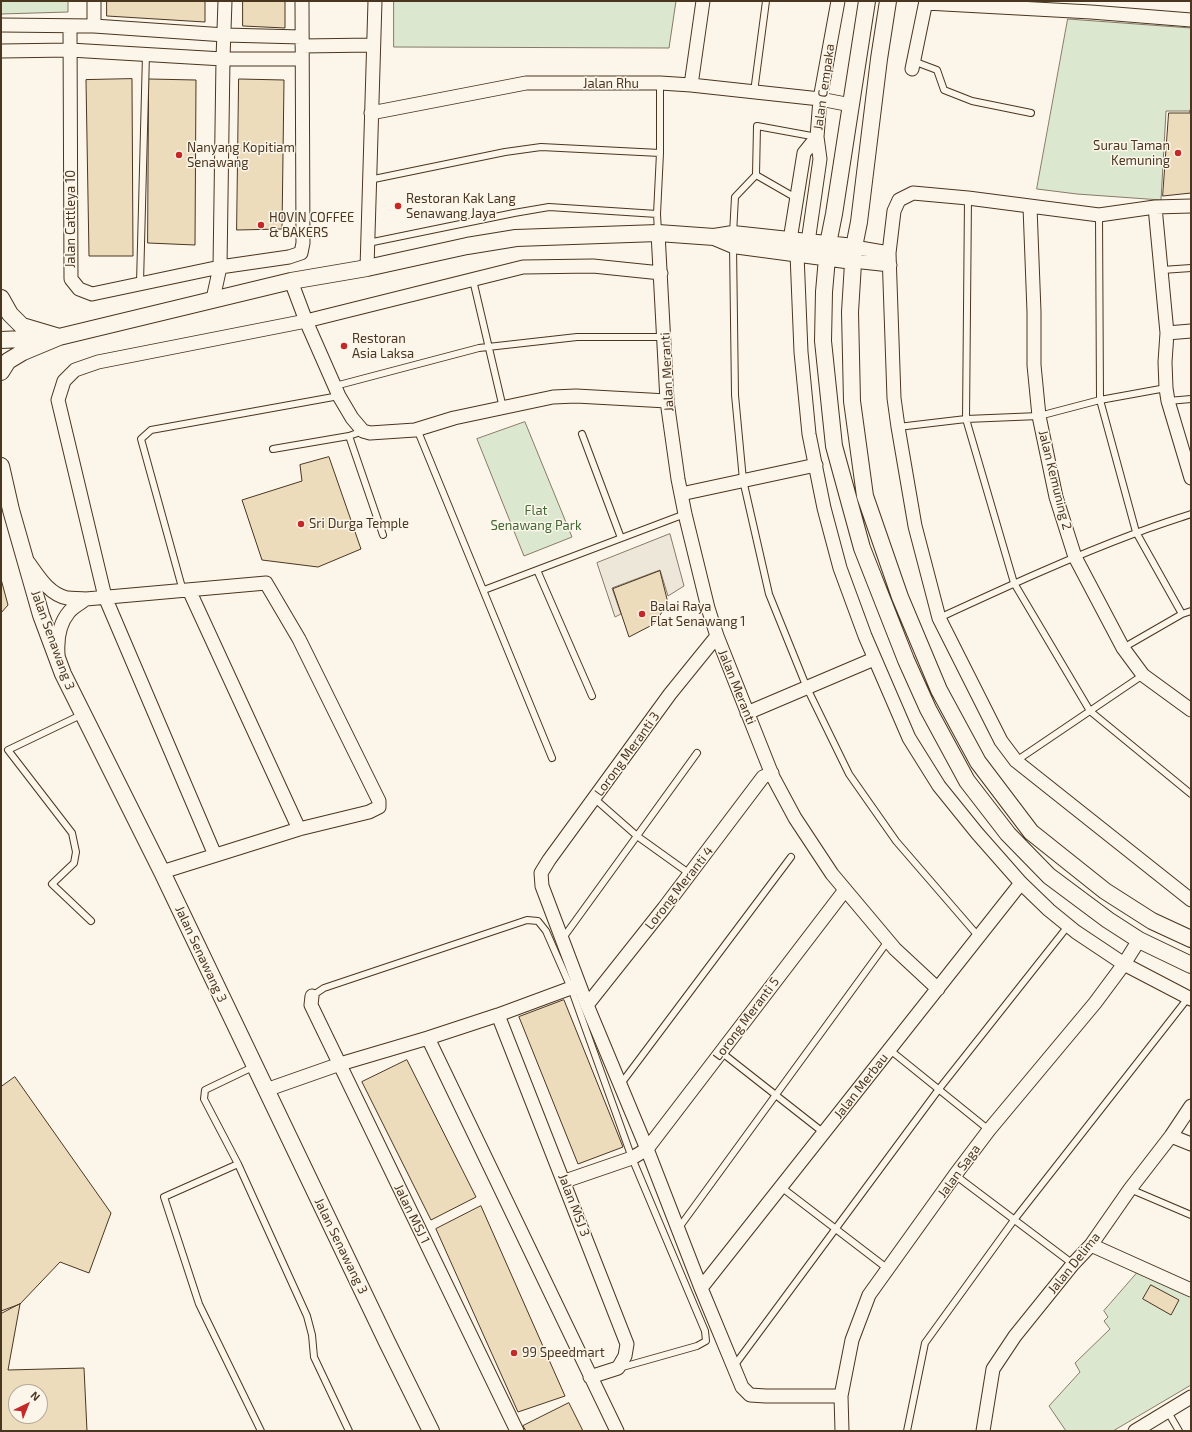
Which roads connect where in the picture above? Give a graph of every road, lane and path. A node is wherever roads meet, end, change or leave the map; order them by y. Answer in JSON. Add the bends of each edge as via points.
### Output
{"nodes":[{"id":1,"x":94,"y":1,"type":"edge"},
{"id":2,"x":226,"y":1,"type":"edge"},
{"id":3,"x":302,"y":1,"type":"edge"},
{"id":4,"x":375,"y":1,"type":"edge"},
{"id":5,"x":703,"y":1,"type":"edge"},
{"id":6,"x":766,"y":1,"type":"edge"},
{"id":7,"x":838,"y":1,"type":"edge"},
{"id":8,"x":867,"y":1,"type":"edge"},
{"id":9,"x":888,"y":1,"type":"edge"},
{"id":10,"x":926,"y":2,"type":"edge"},
{"id":11,"x":1191,"y":20,"type":"edge"},
{"id":12,"x":1,"y":25,"type":"edge"},
{"id":13,"x":70,"y":26,"type":"junction"},
{"id":14,"x":94,"y":26,"type":"junction"},
{"id":15,"x":225,"y":35,"type":"junction"},
{"id":16,"x":301,"y":42,"type":"junction"},
{"id":17,"x":373,"y":45,"type":"junction"},
{"id":18,"x":70,"y":50,"type":"junction"},
{"id":19,"x":1,"y":51,"type":"edge"},
{"id":20,"x":146,"y":54,"type":"junction"},
{"id":21,"x":223,"y":59,"type":"junction"},
{"id":22,"x":302,"y":59,"type":"junction"},
{"id":23,"x":913,"y":65,"type":"joint"},
{"id":24,"x":660,"y":84,"type":"junction"},
{"id":25,"x":691,"y":85,"type":"junction"},
{"id":26,"x":754,"y":92,"type":"junction"},
{"id":27,"x":820,"y":99,"type":"junction"},
{"id":28,"x":851,"y":105,"type":"junction"},
{"id":29,"x":371,"y":113,"type":"junction"},
{"id":30,"x":1031,"y":113,"type":"dead end"},
{"id":31,"x":817,"y":137,"type":"junction"},
{"id":32,"x":660,"y":153,"type":"junction"},
{"id":33,"x":756,"y":175,"type":"junction"},
{"id":34,"x":369,"y":180,"type":"junction"},
{"id":35,"x":796,"y":198,"type":"junction"},
{"id":36,"x":968,"y":198,"type":"junction"},
{"id":37,"x":814,"y":201,"type":"junction"},
{"id":38,"x":1191,"y":206,"type":"edge"},
{"id":39,"x":1030,"y":207,"type":"junction"},
{"id":40,"x":1155,"y":207,"type":"junction"},
{"id":41,"x":657,"y":214,"type":"junction"},
{"id":42,"x":834,"y":214,"type":"junction"},
{"id":43,"x":1099,"y":215,"type":"junction"},
{"id":44,"x":658,"y":233,"type":"junction"},
{"id":45,"x":733,"y":239,"type":"junction"},
{"id":46,"x":808,"y":242,"type":"junction"},
{"id":47,"x":368,"y":243,"type":"junction"},
{"id":48,"x":794,"y":247,"type":"junction"},
{"id":49,"x":828,"y":251,"type":"junction"},
{"id":50,"x":854,"y":254,"type":"junction"},
{"id":51,"x":889,"y":259,"type":"junction"},
{"id":52,"x":220,"y":267,"type":"junction"},
{"id":53,"x":367,"y":268,"type":"junction"},
{"id":54,"x":1191,"y":268,"type":"edge"},
{"id":55,"x":1162,"y":270,"type":"junction"},
{"id":56,"x":662,"y":273,"type":"junction"},
{"id":57,"x":473,"y":280,"type":"junction"},
{"id":58,"x":291,"y":281,"type":"junction"},
{"id":59,"x":140,"y":283,"type":"junction"},
{"id":60,"x":1,"y":298,"type":"edge"},
{"id":61,"x":213,"y":299,"type":"junction"},
{"id":62,"x":306,"y":321,"type":"junction"},
{"id":63,"x":1191,"y":331,"type":"edge"},
{"id":64,"x":1167,"y":333,"type":"junction"},
{"id":65,"x":59,"y":337,"type":"junction"},
{"id":66,"x":665,"y":337,"type":"junction"},
{"id":67,"x":1,"y":340,"type":"edge"},
{"id":68,"x":490,"y":347,"type":"junction"},
{"id":69,"x":1,"y":372,"type":"edge"},
{"id":70,"x":337,"y":391,"type":"junction"},
{"id":71,"x":1167,"y":394,"type":"junction"},
{"id":72,"x":1191,"y":399,"type":"edge"},
{"id":73,"x":1100,"y":400,"type":"junction"},
{"id":74,"x":667,"y":401,"type":"junction"},
{"id":75,"x":503,"y":408,"type":"junction"},
{"id":76,"x":1039,"y":416,"type":"junction"},
{"id":77,"x":966,"y":419,"type":"junction"},
{"id":78,"x":898,"y":427,"type":"junction"},
{"id":79,"x":417,"y":429,"type":"junction"},
{"id":80,"x":363,"y":431,"type":"junction"},
{"id":81,"x":582,"y":434,"type":"dead end"},
{"id":82,"x":349,"y":436,"type":"junction"},
{"id":83,"x":273,"y":449,"type":"dead end"},
{"id":84,"x":1189,"y":462,"type":"edge"},
{"id":85,"x":816,"y":465,"type":"junction"},
{"id":86,"x":1,"y":466,"type":"edge"},
{"id":87,"x":1191,"y":478,"type":"edge"},
{"id":88,"x":743,"y":480,"type":"junction"},
{"id":89,"x":681,"y":494,"type":"junction"},
{"id":90,"x":685,"y":514,"type":"junction"},
{"id":91,"x":1191,"y":514,"type":"edge"},
{"id":92,"x":1136,"y":532,"type":"junction"},
{"id":93,"x":383,"y":535,"type":"dead end"},
{"id":94,"x":621,"y":538,"type":"junction"},
{"id":95,"x":24,"y":557,"type":"junction"},
{"id":96,"x":1075,"y":557,"type":"junction"},
{"id":97,"x":537,"y":570,"type":"junction"},
{"id":98,"x":1014,"y":583,"type":"junction"},
{"id":99,"x":186,"y":590,"type":"junction"},
{"id":100,"x":484,"y":590,"type":"junction"},
{"id":101,"x":105,"y":597,"type":"junction"},
{"id":102,"x":86,"y":598,"type":"junction"},
{"id":103,"x":1191,"y":611,"type":"edge"},
{"id":104,"x":1182,"y":614,"type":"junction"},
{"id":105,"x":939,"y":618,"type":"junction"},
{"id":106,"x":717,"y":636,"type":"junction"},
{"id":107,"x":1123,"y":648,"type":"junction"},
{"id":108,"x":874,"y":659,"type":"junction"},
{"id":109,"x":58,"y":660,"type":"junction"},
{"id":110,"x":1142,"y":675,"type":"junction"},
{"id":111,"x":807,"y":688,"type":"junction"},
{"id":112,"x":592,"y":696,"type":"dead end"},
{"id":113,"x":1191,"y":710,"type":"edge"},
{"id":114,"x":1090,"y":711,"type":"junction"},
{"id":115,"x":747,"y":713,"type":"junction"},
{"id":116,"x":83,"y":714,"type":"junction"},
{"id":117,"x":697,"y":753,"type":"dead end"},
{"id":118,"x":552,"y":758,"type":"dead end"},
{"id":119,"x":1016,"y":761,"type":"junction"},
{"id":120,"x":772,"y":773,"type":"junction"},
{"id":121,"x":1191,"y":794,"type":"edge"},
{"id":122,"x":594,"y":799,"type":"junction"},
{"id":123,"x":299,"y":829,"type":"junction"},
{"id":124,"x":637,"y":836,"type":"junction"},
{"id":125,"x":215,"y":855,"type":"junction"},
{"id":126,"x":792,"y":857,"type":"dead end"},
{"id":127,"x":162,"y":872,"type":"junction"},
{"id":128,"x":690,"y":874,"type":"junction"},
{"id":129,"x":1022,"y":883,"type":"junction"},
{"id":130,"x":845,"y":890,"type":"junction"},
{"id":131,"x":1191,"y":900,"type":"edge"},
{"id":132,"x":91,"y":921,"type":"dead end"},
{"id":133,"x":1068,"y":926,"type":"junction"},
{"id":134,"x":979,"y":937,"type":"junction"},
{"id":135,"x":562,"y":939,"type":"junction"},
{"id":136,"x":1191,"y":939,"type":"edge"},
{"id":137,"x":1139,"y":940,"type":"junction"},
{"id":138,"x":888,"y":941,"type":"junction"},
{"id":139,"x":1124,"y":964,"type":"junction"},
{"id":140,"x":1191,"y":965,"type":"edge"},
{"id":141,"x":571,"y":988,"type":"junction"},
{"id":142,"x":938,"y":989,"type":"junction"},
{"id":143,"x":312,"y":996,"type":"joint"},
{"id":144,"x":1189,"y":998,"type":"edge"},
{"id":145,"x":587,"y":1005,"type":"junction"},
{"id":146,"x":498,"y":1015,"type":"junction"},
{"id":147,"x":428,"y":1038,"type":"junction"},
{"id":148,"x":890,"y":1050,"type":"junction"},
{"id":149,"x":722,"y":1052,"type":"junction"},
{"id":150,"x":340,"y":1064,"type":"junction"},
{"id":151,"x":255,"y":1066,"type":"junction"},
{"id":152,"x":620,"y":1085,"type":"junction"},
{"id":153,"x":939,"y":1089,"type":"junction"},
{"id":154,"x":266,"y":1090,"type":"junction"},
{"id":155,"x":776,"y":1094,"type":"junction"},
{"id":156,"x":1191,"y":1106,"type":"edge"},
{"id":157,"x":989,"y":1130,"type":"junction"},
{"id":158,"x":824,"y":1133,"type":"junction"},
{"id":159,"x":1171,"y":1136,"type":"junction"},
{"id":160,"x":1191,"y":1144,"type":"edge"},
{"id":161,"x":647,"y":1149,"type":"junction"},
{"id":162,"x":632,"y":1158,"type":"junction"},
{"id":163,"x":238,"y":1164,"type":"junction"},
{"id":164,"x":955,"y":1175,"type":"junction"},
{"id":165,"x":565,"y":1182,"type":"junction"},
{"id":166,"x":782,"y":1187,"type":"junction"},
{"id":167,"x":1130,"y":1189,"type":"junction"},
{"id":168,"x":1191,"y":1215,"type":"edge"},
{"id":169,"x":1014,"y":1220,"type":"junction"},
{"id":170,"x":678,"y":1229,"type":"junction"},
{"id":171,"x":835,"y":1229,"type":"junction"},
{"id":172,"x":1091,"y":1246,"type":"junction"},
{"id":173,"x":1073,"y":1264,"type":"junction"},
{"id":174,"x":888,"y":1269,"type":"junction"},
{"id":175,"x":701,"y":1288,"type":"junction"},
{"id":176,"x":1191,"y":1290,"type":"edge"},
{"id":177,"x":733,"y":1366,"type":"junction"},
{"id":178,"x":618,"y":1368,"type":"junction"},
{"id":179,"x":590,"y":1377,"type":"junction"},
{"id":180,"x":841,"y":1396,"type":"junction"},
{"id":181,"x":1191,"y":1397,"type":"edge"},
{"id":182,"x":1168,"y":1412,"type":"junction"},
{"id":183,"x":261,"y":1431,"type":"edge"},
{"id":184,"x":349,"y":1431,"type":"edge"},
{"id":185,"x":431,"y":1431,"type":"edge"},
{"id":186,"x":517,"y":1431,"type":"edge"},
{"id":187,"x":617,"y":1431,"type":"edge"},
{"id":188,"x":842,"y":1431,"type":"edge"},
{"id":189,"x":907,"y":1431,"type":"edge"},
{"id":190,"x":983,"y":1431,"type":"edge"},
{"id":191,"x":1135,"y":1431,"type":"edge"},
{"id":192,"x":1179,"y":1431,"type":"edge"}],
"edges":[{"from":1,"to":14,"type":"street"},
{"from":2,"to":15,"type":"street"},
{"from":3,"to":16,"type":"street"},
{"from":4,"to":17,"type":"street"},
{"from":5,"to":25,"type":"street"},
{"from":6,"to":26,"type":"lane"},
{"from":7,"to":27,"type":"street","name":"Jalan Cempaka"},
{"from":8,"to":28,"type":"street"},
{"from":9,"to":50,"type":"street"},
{"from":10,"to":11,"type":"street"},
{"from":10,"to":23,"type":"street"},
{"from":12,"to":13,"type":"street"},
{"from":13,"to":14,"type":"street"},
{"from":13,"to":18,"type":"street","name":"Jalan Cattleya 10"},
{"from":14,"to":15,"type":"street"},
{"from":15,"to":16,"type":"street"},
{"from":15,"to":21,"type":"street"},
{"from":16,"to":17,"type":"street"},
{"from":16,"to":22,"type":"street"},
{"from":17,"to":29,"type":"street"},
{"from":18,"to":19,"type":"street"},
{"from":18,"to":20,"type":"street"},
{"from":18,"to":59,"type":"street","name":"Jalan Cattleya 10","via":[[71,278],[79,289],[92,294]]},
{"from":20,"to":21,"type":"street"},
{"from":20,"to":59,"type":"lane"},
{"from":21,"to":22,"type":"street"},
{"from":21,"to":52,"type":"street"},
{"from":22,"to":52,"type":"street","name":"Jalan Cattleya 10","via":[[301,253],[290,257]]},
{"from":23,"to":30,"type":"lane","via":[[937,70],[944,90],[972,101]]},
{"from":24,"to":25,"type":"street","name":"Jalan Rhu"},
{"from":24,"to":29,"type":"street","name":"Jalan Rhu","via":[[526,83]]},
{"from":24,"to":32,"type":"lane"},
{"from":25,"to":26,"type":"street","name":"Jalan Rhu"},
{"from":26,"to":27,"type":"street","name":"Jalan Rhu"},
{"from":27,"to":28,"type":"street","name":"Jalan Rhu"},
{"from":27,"to":31,"type":"street","name":"Jalan Cempaka"},
{"from":28,"to":42,"type":"street"},
{"from":29,"to":34,"type":"street"},
{"from":31,"to":33,"type":"lane","via":[[757,126]]},
{"from":31,"to":35,"type":"street","name":"Jalan Cempaka","via":[[804,153]]},
{"from":31,"to":37,"type":"street","via":[[820,159]]},
{"from":32,"to":34,"type":"lane","via":[[541,147]]},
{"from":32,"to":41,"type":"lane"},
{"from":33,"to":35,"type":"lane"},
{"from":33,"to":45,"type":"lane","via":[[735,197]]},
{"from":34,"to":47,"type":"street"},
{"from":35,"to":48,"type":"street","name":"Jalan Cempaka"},
{"from":36,"to":39,"type":"street"},
{"from":36,"to":51,"type":"street","via":[[913,193],[899,200],[894,211]]},
{"from":36,"to":77,"type":"lane"},
{"from":37,"to":42,"type":"street","via":[[817,215],[821,219],[825,220]]},
{"from":37,"to":46,"type":"street"},
{"from":38,"to":40,"type":"street"},
{"from":39,"to":43,"type":"street"},
{"from":39,"to":76,"type":"street","name":"Jalan Kemuning 2","via":[[1034,365]]},
{"from":40,"to":43,"type":"street"},
{"from":40,"to":55,"type":"street"},
{"from":41,"to":44,"type":"lane"},
{"from":41,"to":47,"type":"lane","via":[[549,207]]},
{"from":42,"to":49,"type":"street"},
{"from":43,"to":73,"type":"lane"},
{"from":44,"to":45,"type":"street"},
{"from":44,"to":53,"type":"street","via":[[516,238]]},
{"from":44,"to":56,"type":"street","name":"Jalan Meranti"},
{"from":45,"to":48,"type":"street"},
{"from":45,"to":88,"type":"lane","via":[[735,395]]},
{"from":46,"to":48,"type":"street"},
{"from":46,"to":49,"type":"street"},
{"from":47,"to":53,"type":"street"},
{"from":48,"to":49,"type":"street"},
{"from":48,"to":85,"type":"street","name":"Jalan Cempaka","via":[[809,434]]},
{"from":49,"to":50,"type":"street"},
{"from":49,"to":137,"type":"street","via":[[823,341],[834,446],[862,548],[928,709],[967,781],[1008,834],[1049,876]]},
{"from":50,"to":51,"type":"street"},
{"from":50,"to":136,"type":"street","via":[[850,312],[852,401],[865,496],[900,597],[939,690],[978,762],[1031,832],[1105,891],[1152,921]]},
{"from":51,"to":78,"type":"street","via":[[894,398]]},
{"from":52,"to":59,"type":"street","name":"Jalan Cattleya 10"},
{"from":52,"to":61,"type":"street"},
{"from":53,"to":58,"type":"street"},
{"from":54,"to":55,"type":"lane"},
{"from":55,"to":64,"type":"street"},
{"from":56,"to":57,"type":"street","via":[[593,266],[523,267]]},
{"from":56,"to":66,"type":"street","name":"Jalan Meranti"},
{"from":57,"to":62,"type":"street"},
{"from":57,"to":68,"type":"lane"},
{"from":58,"to":61,"type":"street"},
{"from":58,"to":62,"type":"street"},
{"from":60,"to":65,"type":"street","via":[[10,314],[22,326]]},
{"from":61,"to":65,"type":"street"},
{"from":62,"to":70,"type":"street"},
{"from":62,"to":101,"type":"street","via":[[98,362],[75,370],[64,381],[58,400]]},
{"from":63,"to":64,"type":"street"},
{"from":64,"to":71,"type":"street"},
{"from":65,"to":67,"type":"street"},
{"from":65,"to":69,"type":"street","via":[[8,361]]},
{"from":66,"to":68,"type":"lane","via":[[577,337]]},
{"from":66,"to":74,"type":"street","name":"Jalan Meranti"},
{"from":68,"to":70,"type":"lane","via":[[478,348]]},
{"from":68,"to":75,"type":"lane"},
{"from":70,"to":80,"type":"street","via":[[352,418]]},
{"from":70,"to":99,"type":"lane","via":[[151,430],[141,439]]},
{"from":71,"to":72,"type":"lane"},
{"from":71,"to":73,"type":"lane"},
{"from":71,"to":84,"type":"street"},
{"from":73,"to":76,"type":"lane"},
{"from":73,"to":92,"type":"lane"},
{"from":74,"to":75,"type":"street","via":[[552,397]]},
{"from":74,"to":89,"type":"street","name":"Jalan Meranti"},
{"from":75,"to":79,"type":"street"},
{"from":76,"to":77,"type":"lane"},
{"from":76,"to":96,"type":"street","name":"Jalan Kemuning 2","via":[[1056,497]]},
{"from":77,"to":78,"type":"lane"},
{"from":77,"to":98,"type":"lane"},
{"from":78,"to":105,"type":"street","via":[[915,526]]},
{"from":79,"to":80,"type":"street","via":[[370,433]]},
{"from":79,"to":100,"type":"lane"},
{"from":80,"to":82,"type":"lane"},
{"from":81,"to":94,"type":"lane"},
{"from":82,"to":83,"type":"lane"},
{"from":82,"to":93,"type":"lane"},
{"from":84,"to":87,"type":"street"},
{"from":85,"to":88,"type":"street"},
{"from":85,"to":108,"type":"street","name":"Jalan Cempaka","via":[[840,568]]},
{"from":86,"to":95,"type":"street","name":"Jalan Senawang 3"},
{"from":88,"to":89,"type":"street"},
{"from":88,"to":111,"type":"lane","via":[[769,594]]},
{"from":89,"to":90,"type":"street","name":"Jalan Meranti"},
{"from":90,"to":94,"type":"lane"},
{"from":90,"to":106,"type":"street","name":"Jalan Meranti"},
{"from":91,"to":92,"type":"lane"},
{"from":92,"to":96,"type":"lane"},
{"from":92,"to":104,"type":"lane"},
{"from":94,"to":97,"type":"lane"},
{"from":95,"to":102,"type":"street","via":[[42,582],[54,592],[66,598]]},
{"from":95,"to":109,"type":"street","name":"Jalan Senawang 3","via":[[41,615]]},
{"from":96,"to":98,"type":"lane"},
{"from":96,"to":107,"type":"street","name":"Jalan Kemuning 2"},
{"from":97,"to":100,"type":"lane"},
{"from":97,"to":112,"type":"lane"},
{"from":98,"to":105,"type":"lane"},
{"from":98,"to":114,"type":"lane"},
{"from":99,"to":101,"type":"street"},
{"from":99,"to":123,"type":"street"},
{"from":99,"to":123,"type":"street","via":[[266,584],[299,638],[379,801],[379,807],[369,812]]},
{"from":100,"to":118,"type":"lane"},
{"from":101,"to":102,"type":"street"},
{"from":101,"to":125,"type":"street"},
{"from":102,"to":109,"type":"street","via":[[69,612],[61,626],[57,637]]},
{"from":103,"to":104,"type":"lane"},
{"from":104,"to":107,"type":"lane"},
{"from":105,"to":119,"type":"street","via":[[1001,741]]},
{"from":106,"to":115,"type":"street","name":"Jalan Meranti"},
{"from":106,"to":122,"type":"street","name":"Lorong Meranti 3","via":[[670,694]]},
{"from":107,"to":110,"type":"street","name":"Jalan Kemuning 2"},
{"from":108,"to":111,"type":"street"},
{"from":108,"to":129,"type":"street","name":"Jalan Cempaka","via":[[909,738],[939,786]]},
{"from":109,"to":116,"type":"street","name":"Jalan Senawang 3"},
{"from":110,"to":113,"type":"street","name":"Jalan Kemuning 2"},
{"from":110,"to":114,"type":"lane"},
{"from":111,"to":115,"type":"street"},
{"from":111,"to":134,"type":"lane","via":[[853,780],[896,841]]},
{"from":114,"to":119,"type":"lane"},
{"from":114,"to":121,"type":"lane"},
{"from":115,"to":120,"type":"street","name":"Jalan Meranti"},
{"from":116,"to":127,"type":"street","name":"Jalan Senawang 3"},
{"from":116,"to":132,"type":"lane","via":[[8,750],[72,833],[76,852],[74,862],[52,884]]},
{"from":117,"to":124,"type":"lane"},
{"from":119,"to":131,"type":"street"},
{"from":120,"to":128,"type":"street","name":"Lorong Meranti 4","via":[[764,777]]},
{"from":120,"to":130,"type":"street","name":"Jalan Meranti","via":[[795,818]]},
{"from":122,"to":124,"type":"lane"},
{"from":122,"to":135,"type":"street","name":"Lorong Meranti 3","via":[[541,873],[542,886]]},
{"from":123,"to":125,"type":"street"},
{"from":124,"to":128,"type":"lane"},
{"from":124,"to":135,"type":"lane"},
{"from":125,"to":127,"type":"street"},
{"from":126,"to":152,"type":"lane"},
{"from":127,"to":151,"type":"street","name":"Jalan Senawang 3"},
{"from":128,"to":145,"type":"street","name":"Lorong Meranti 4"},
{"from":129,"to":133,"type":"street","name":"Jalan Cempaka"},
{"from":129,"to":134,"type":"street","name":"Jalan Merbau"},
{"from":130,"to":138,"type":"street","name":"Jalan Meranti"},
{"from":130,"to":149,"type":"street","name":"Lorong Meranti 5"},
{"from":133,"to":139,"type":"street","name":"Jalan Cempaka"},
{"from":133,"to":153,"type":"lane"},
{"from":134,"to":142,"type":"street","name":"Jalan Merbau"},
{"from":135,"to":145,"type":"street"},
{"from":137,"to":139,"type":"street","name":"Jalan Saga"},
{"from":137,"to":140,"type":"street"},
{"from":138,"to":142,"type":"street","name":"Jalan Meranti"},
{"from":138,"to":155,"type":"lane"},
{"from":139,"to":144,"type":"street","name":"Jalan Cempaka"},
{"from":139,"to":157,"type":"street","name":"Jalan Saga","via":[[1095,1003]]},
{"from":141,"to":143,"type":"lane","via":[[546,931],[538,921],[528,920],[324,988]]},
{"from":141,"to":146,"type":"street"},
{"from":141,"to":162,"type":"lane"},
{"from":142,"to":148,"type":"street","name":"Jalan Merbau"},
{"from":143,"to":150,"type":"street","name":"Jalan MSJ 1","via":[[311,1005]]},
{"from":144,"to":169,"type":"lane"},
{"from":145,"to":152,"type":"street"},
{"from":146,"to":147,"type":"street"},
{"from":146,"to":165,"type":"street","name":"Jalan MSJ 3"},
{"from":147,"to":150,"type":"street"},
{"from":147,"to":179,"type":"street"},
{"from":148,"to":153,"type":"lane"},
{"from":148,"to":158,"type":"street","name":"Jalan Merbau"},
{"from":149,"to":155,"type":"lane"},
{"from":149,"to":161,"type":"street","name":"Lorong Meranti 5"},
{"from":150,"to":154,"type":"street"},
{"from":150,"to":186,"type":"street","name":"Jalan MSJ 1"},
{"from":151,"to":154,"type":"street","name":"Jalan Senawang 3"},
{"from":151,"to":163,"type":"lane","via":[[205,1090],[204,1099]]},
{"from":152,"to":161,"type":"street"},
{"from":153,"to":157,"type":"lane"},
{"from":153,"to":171,"type":"lane"},
{"from":154,"to":185,"type":"street","name":"Jalan Senawang 3"},
{"from":155,"to":158,"type":"lane"},
{"from":155,"to":170,"type":"lane"},
{"from":156,"to":159,"type":"street","name":"Jalan Delima"},
{"from":157,"to":164,"type":"street","name":"Jalan Saga"},
{"from":158,"to":166,"type":"street","name":"Jalan Merbau"},
{"from":159,"to":160,"type":"street"},
{"from":159,"to":167,"type":"street","name":"Jalan Delima"},
{"from":161,"to":162,"type":"street"},
{"from":161,"to":170,"type":"street"},
{"from":162,"to":165,"type":"street"},
{"from":162,"to":178,"type":"lane","via":[[705,1331],[706,1341],[697,1346]]},
{"from":163,"to":183,"type":"lane","via":[[164,1197],[199,1304]]},
{"from":163,"to":184,"type":"lane","via":[[307,1316],[314,1357]]},
{"from":164,"to":169,"type":"lane"},
{"from":164,"to":174,"type":"street","name":"Jalan Saga"},
{"from":165,"to":178,"type":"street","name":"Jalan MSJ 3","via":[[627,1344],[625,1356]]},
{"from":166,"to":171,"type":"lane"},
{"from":166,"to":175,"type":"street","name":"Jalan Merbau"},
{"from":167,"to":168,"type":"lane"},
{"from":167,"to":172,"type":"street","name":"Jalan Delima"},
{"from":169,"to":173,"type":"lane"},
{"from":169,"to":189,"type":"lane","via":[[925,1343]]},
{"from":170,"to":175,"type":"street"},
{"from":171,"to":174,"type":"lane"},
{"from":171,"to":177,"type":"lane"},
{"from":172,"to":173,"type":"street","name":"Jalan Delima"},
{"from":172,"to":176,"type":"street"},
{"from":173,"to":190,"type":"street","name":"Jalan Delima","via":[[1015,1336],[993,1369]]},
{"from":174,"to":180,"type":"street","name":"Jalan Saga","via":[[869,1295],[852,1340]]},
{"from":175,"to":177,"type":"street"},
{"from":177,"to":180,"type":"street","via":[[742,1386],[750,1395]]},
{"from":178,"to":179,"type":"street"},
{"from":179,"to":187,"type":"street"},
{"from":180,"to":188,"type":"street","name":"Jalan Saga"},
{"from":181,"to":182,"type":"street"},
{"from":182,"to":191,"type":"street"},
{"from":182,"to":192,"type":"lane"}]}
